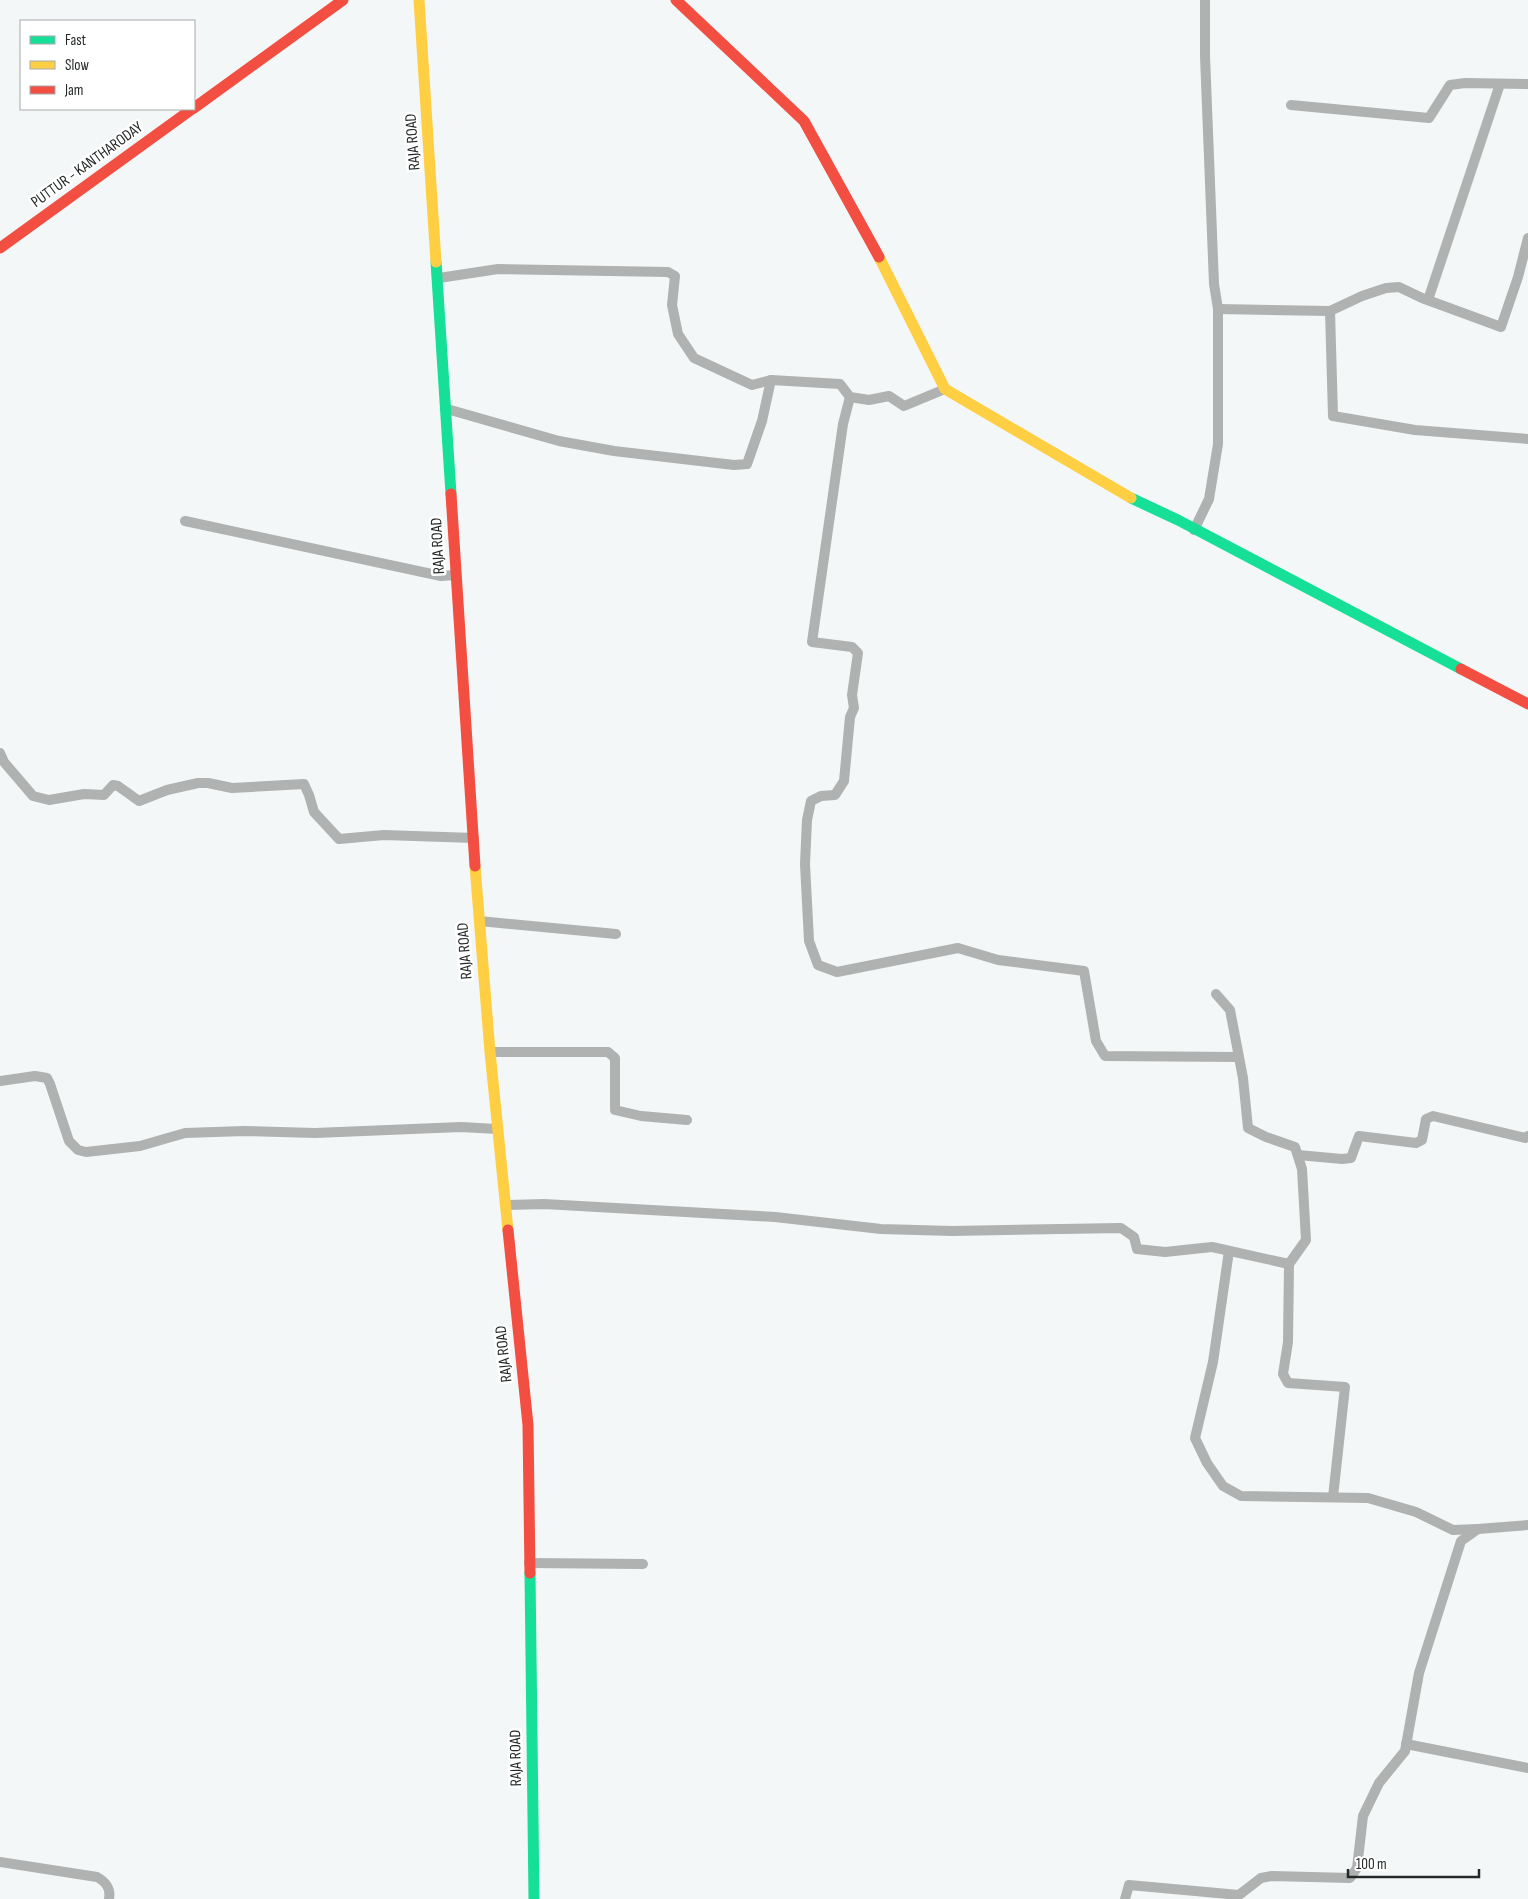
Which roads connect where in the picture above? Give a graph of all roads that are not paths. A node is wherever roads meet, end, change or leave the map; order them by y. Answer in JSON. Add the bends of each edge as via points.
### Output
{"nodes":[{"id":1,"x":343,"y":0,"type":"edge"},
{"id":2,"x":420,"y":0,"type":"edge"},
{"id":3,"x":676,"y":0,"type":"edge"},
{"id":4,"x":1205,"y":0,"type":"edge"},
{"id":5,"x":1500,"y":84,"type":"junction"},
{"id":6,"x":1528,"y":84,"type":"edge"},
{"id":7,"x":1291,"y":105,"type":"dead end"},
{"id":8,"x":195,"y":107,"type":"edge"},
{"id":9,"x":190,"y":110,"type":"edge"},
{"id":10,"x":1528,"y":238,"type":"edge"},
{"id":11,"x":0,"y":248,"type":"edge"},
{"id":12,"x":438,"y":278,"type":"junction"},
{"id":13,"x":1428,"y":300,"type":"junction"},
{"id":14,"x":1218,"y":310,"type":"junction"},
{"id":15,"x":1330,"y":311,"type":"junction"},
{"id":16,"x":771,"y":380,"type":"junction"},
{"id":17,"x":945,"y":389,"type":"junction"},
{"id":18,"x":850,"y":397,"type":"junction"},
{"id":19,"x":447,"y":409,"type":"junction"},
{"id":20,"x":1528,"y":440,"type":"edge"},
{"id":21,"x":185,"y":521,"type":"dead end"},
{"id":22,"x":1194,"y":530,"type":"junction"},
{"id":23,"x":456,"y":575,"type":"junction"},
{"id":24,"x":1528,"y":704,"type":"edge"},
{"id":25,"x":0,"y":753,"type":"edge"},
{"id":26,"x":474,"y":838,"type":"junction"},
{"id":27,"x":479,"y":921,"type":"junction"},
{"id":28,"x":616,"y":934,"type":"dead end"},
{"id":29,"x":1216,"y":994,"type":"dead end"},
{"id":30,"x":490,"y":1052,"type":"junction"},
{"id":31,"x":1238,"y":1057,"type":"junction"},
{"id":32,"x":0,"y":1081,"type":"edge"},
{"id":33,"x":687,"y":1120,"type":"dead end"},
{"id":34,"x":497,"y":1129,"type":"junction"},
{"id":35,"x":1528,"y":1136,"type":"edge"},
{"id":36,"x":1298,"y":1155,"type":"junction"},
{"id":37,"x":505,"y":1205,"type":"junction"},
{"id":38,"x":1229,"y":1251,"type":"junction"},
{"id":39,"x":1289,"y":1264,"type":"junction"},
{"id":40,"x":1333,"y":1497,"type":"junction"},
{"id":41,"x":1528,"y":1525,"type":"edge"},
{"id":42,"x":1478,"y":1529,"type":"junction"},
{"id":43,"x":530,"y":1562,"type":"junction"},
{"id":44,"x":642,"y":1564,"type":"dead end"},
{"id":45,"x":1406,"y":1744,"type":"junction"},
{"id":46,"x":1528,"y":1768,"type":"edge"},
{"id":47,"x":0,"y":1862,"type":"edge"},
{"id":48,"x":1182,"y":1894,"type":"edge"},
{"id":49,"x":110,"y":1899,"type":"edge"},
{"id":50,"x":534,"y":1899,"type":"edge"},
{"id":51,"x":1125,"y":1899,"type":"edge"}],
"edges":[{"from":1,"to":8,"type":"street","name":"PUTTUR - KANTHARODAY"},
{"from":2,"to":12,"type":"street","name":"RAJA ROAD"},
{"from":3,"to":17,"type":"street","via":[[804,121],[887,273]]},
{"from":4,"to":14,"type":"street","via":[[1214,284]]},
{"from":5,"to":6,"type":"street"},
{"from":5,"to":7,"type":"street","via":[[1450,85],[1429,118]]},
{"from":5,"to":13,"type":"street"},
{"from":9,"to":11,"type":"street","name":"PUTTUR - KANTHARODAY"},
{"from":10,"to":13,"type":"street","via":[[1501,327]]},
{"from":12,"to":16,"type":"street","via":[[498,269],[668,272],[676,276],[672,305],[678,334],[694,358],[752,385]]},
{"from":12,"to":19,"type":"street","name":"RAJA ROAD"},
{"from":13,"to":15,"type":"street","via":[[1399,287],[1386,288]]},
{"from":14,"to":15,"type":"street"},
{"from":14,"to":22,"type":"street","via":[[1218,444],[1209,499]]},
{"from":15,"to":20,"type":"street","via":[[1333,416],[1415,430]]},
{"from":16,"to":18,"type":"street","via":[[840,384]]},
{"from":16,"to":19,"type":"street","via":[[762,421],[747,464],[734,466],[559,441]]},
{"from":17,"to":18,"type":"street","via":[[904,406],[890,396],[869,400]]},
{"from":17,"to":22,"type":"street","via":[[1125,495]]},
{"from":18,"to":31,"type":"street","via":[[812,642],[852,648],[858,654],[844,781],[835,795],[811,801],[807,820],[805,864],[810,941],[818,965],[837,972],[958,948],[998,960],[1084,971],[1096,1042],[1105,1056]]},
{"from":19,"to":23,"type":"street","name":"RAJA ROAD"},
{"from":21,"to":23,"type":"street","via":[[441,576]]},
{"from":22,"to":24,"type":"street"},
{"from":23,"to":26,"type":"street","name":"RAJA ROAD"},
{"from":25,"to":26,"type":"street","via":[[33,796],[49,800],[84,794],[104,795],[113,785],[139,800],[198,783],[232,788],[304,784],[314,812],[339,839],[384,835]]},
{"from":26,"to":27,"type":"street","name":"RAJA ROAD"},
{"from":27,"to":28,"type":"street"},
{"from":27,"to":30,"type":"street","name":"RAJA ROAD"},
{"from":29,"to":31,"type":"street","via":[[1230,1010]]},
{"from":30,"to":33,"type":"street","via":[[608,1052],[615,1058],[616,1110]]},
{"from":30,"to":34,"type":"street","name":"RAJA ROAD"},
{"from":31,"to":36,"type":"street","via":[[1248,1128],[1295,1147]]},
{"from":32,"to":34,"type":"street","via":[[35,1076],[46,1078],[69,1141],[78,1150],[86,1152],[140,1146],[185,1133]]},
{"from":34,"to":37,"type":"street","name":"RAJA ROAD"},
{"from":35,"to":36,"type":"street","via":[[1525,1138],[1433,1116],[1426,1119],[1422,1140],[1416,1143],[1359,1136],[1351,1158]]},
{"from":36,"to":39,"type":"street","via":[[1302,1169],[1306,1240]]},
{"from":37,"to":38,"type":"street","via":[[544,1204],[775,1217],[890,1229],[1121,1228],[1134,1236],[1137,1249],[1165,1252],[1212,1247]]},
{"from":37,"to":43,"type":"street","name":"RAJA ROAD","via":[[528,1425]]},
{"from":38,"to":39,"type":"street"},
{"from":38,"to":40,"type":"street","via":[[1213,1362],[1195,1438],[1223,1486],[1241,1496]]},
{"from":39,"to":40,"type":"street","via":[[1288,1342],[1283,1374],[1288,1383],[1345,1387]]},
{"from":40,"to":42,"type":"street","via":[[1368,1498],[1416,1512],[1453,1530]]},
{"from":41,"to":42,"type":"street"},
{"from":42,"to":45,"type":"street","via":[[1461,1541],[1419,1673]]},
{"from":43,"to":44,"type":"street"},
{"from":43,"to":50,"type":"street","name":"RAJA ROAD"},
{"from":45,"to":46,"type":"street"},
{"from":45,"to":48,"type":"street","via":[[1405,1751],[1379,1783],[1363,1816],[1357,1868],[1350,1878],[1272,1876],[1261,1878],[1239,1895]]},
{"from":47,"to":49,"type":"street","via":[[97,1877],[106,1882]]},
{"from":48,"to":51,"type":"street","via":[[1129,1886]]}]}
